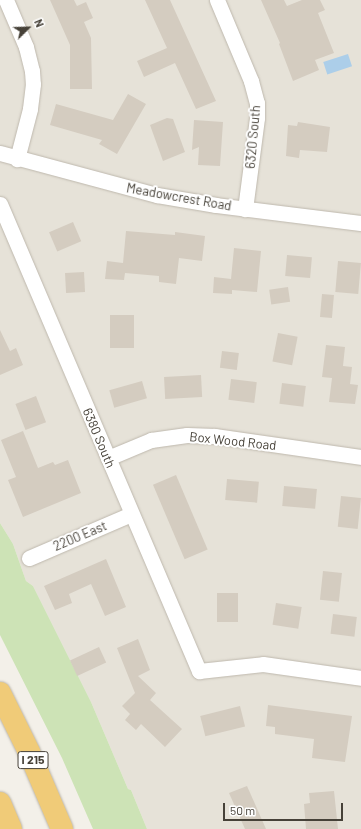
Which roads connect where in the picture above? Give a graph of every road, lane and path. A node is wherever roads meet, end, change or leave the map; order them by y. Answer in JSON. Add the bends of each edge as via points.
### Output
{"nodes":[{"id":1,"x":6,"y":0,"type":"edge"},
{"id":2,"x":217,"y":0,"type":"edge"},
{"id":3,"x":0,"y":153,"type":"edge"},
{"id":4,"x":17,"y":159,"type":"junction"},
{"id":5,"x":0,"y":204,"type":"edge"},
{"id":6,"x":245,"y":209,"type":"junction"},
{"id":7,"x":361,"y":223,"type":"edge"},
{"id":8,"x":361,"y":457,"type":"edge"},
{"id":9,"x":108,"y":458,"type":"junction"},
{"id":10,"x":131,"y":514,"type":"junction"},
{"id":11,"x":30,"y":558,"type":"dead end"},
{"id":12,"x":361,"y":678,"type":"edge"},
{"id":13,"x":0,"y":693,"type":"edge"},
{"id":14,"x":0,"y":803,"type":"edge"},
{"id":15,"x":11,"y":829,"type":"edge"},
{"id":16,"x":62,"y":829,"type":"edge"}],
"edges":[{"from":1,"to":4,"type":"street","via":[[26,47],[33,84],[30,109]]},
{"from":2,"to":6,"type":"street","name":"6320 South","via":[[251,81],[257,103]]},
{"from":3,"to":4,"type":"street","name":"Meadowcrest Road"},
{"from":4,"to":6,"type":"street","name":"Meadowcrest Road","via":[[129,188]]},
{"from":5,"to":9,"type":"street","name":"6380 South"},
{"from":6,"to":7,"type":"street","name":"Meadowcrest Road"},
{"from":8,"to":9,"type":"street","name":"Box Wood Road","via":[[215,436],[187,435],[151,440]]},
{"from":9,"to":10,"type":"street","name":"6380 South"},
{"from":10,"to":11,"type":"street","name":"2200 East"},
{"from":10,"to":12,"type":"street","name":"6380 South","via":[[199,672],[263,664]]},
{"from":13,"to":16,"type":"highway","number":"I 215"},
{"from":14,"to":15,"type":"highway"}]}
